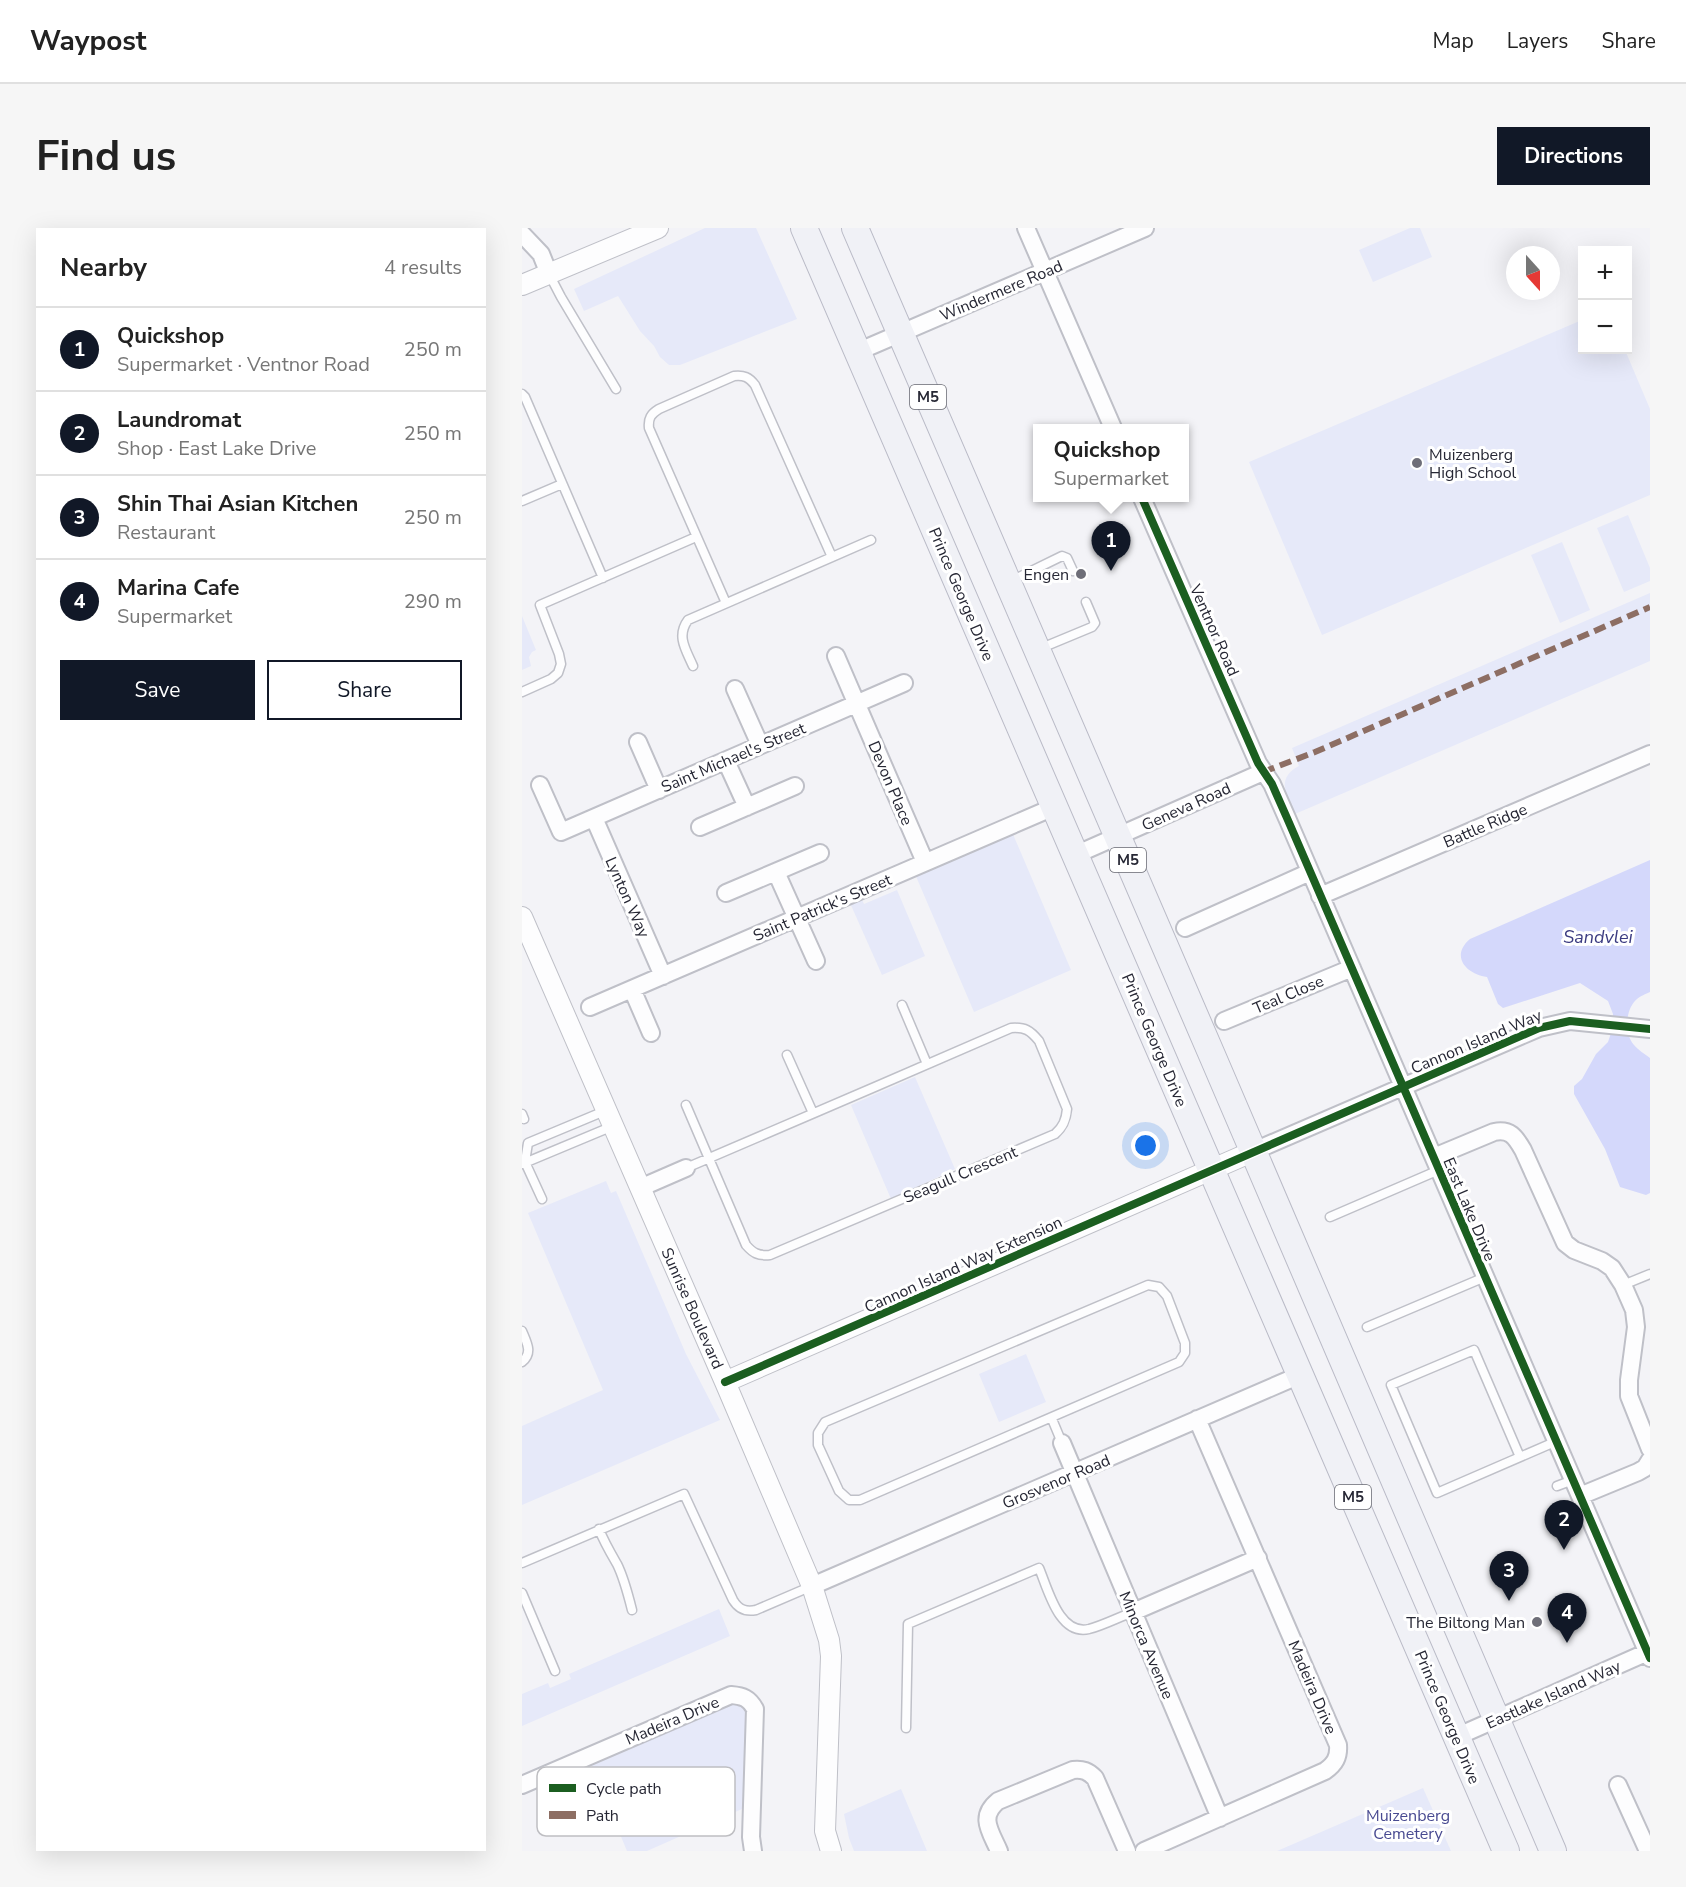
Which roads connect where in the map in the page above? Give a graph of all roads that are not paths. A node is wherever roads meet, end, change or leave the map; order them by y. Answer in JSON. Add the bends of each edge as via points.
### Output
{"nodes":[{"id":1,"x":658,"y":228,"type":"edge"},
{"id":2,"x":804,"y":228,"type":"edge"},
{"id":3,"x":855,"y":228,"type":"edge"},
{"id":4,"x":1026,"y":228,"type":"edge"},
{"id":5,"x":1146,"y":228,"type":"edge"},
{"id":6,"x":522,"y":234,"type":"edge"},
{"id":7,"x":1045,"y":272,"type":"junction"},
{"id":8,"x":549,"y":274,"type":"junction"},
{"id":9,"x":522,"y":285,"type":"edge"},
{"id":10,"x":901,"y":334,"type":"junction"},
{"id":11,"x":857,"y":352,"type":"junction"},
{"id":12,"x":616,"y":389,"type":"dead end"},
{"id":13,"x":522,"y":394,"type":"edge"},
{"id":14,"x":1111,"y":424,"type":"edge"},
{"id":15,"x":562,"y":484,"type":"junction"},
{"id":16,"x":522,"y":501,"type":"edge"},
{"id":17,"x":1144,"y":502,"type":"edge"},
{"id":18,"x":696,"y":537,"type":"junction"},
{"id":19,"x":871,"y":540,"type":"dead end"},
{"id":20,"x":832,"y":557,"type":"junction"},
{"id":21,"x":1073,"y":572,"type":"dead end"},
{"id":22,"x":603,"y":578,"type":"junction"},
{"id":23,"x":1008,"y":582,"type":"junction"},
{"id":24,"x":1086,"y":602,"type":"dead end"},
{"id":25,"x":726,"y":603,"type":"junction"},
{"id":26,"x":1037,"y":650,"type":"junction"},
{"id":27,"x":836,"y":656,"type":"dead end"},
{"id":28,"x":693,"y":666,"type":"dead end"},
{"id":29,"x":904,"y":683,"type":"dead end"},
{"id":30,"x":735,"y":688,"type":"dead end"},
{"id":31,"x":522,"y":692,"type":"edge"},
{"id":32,"x":857,"y":703,"type":"junction"},
{"id":33,"x":638,"y":742,"type":"dead end"},
{"id":34,"x":760,"y":746,"type":"junction"},
{"id":35,"x":1650,"y":754,"type":"edge"},
{"id":36,"x":726,"y":761,"type":"junction"},
{"id":37,"x":1263,"y":772,"type":"junction"},
{"id":38,"x":540,"y":785,"type":"dead end"},
{"id":39,"x":795,"y":786,"type":"dead end"},
{"id":40,"x":659,"y":790,"type":"junction"},
{"id":41,"x":747,"y":807,"type":"junction"},
{"id":42,"x":1054,"y":807,"type":"junction"},
{"id":43,"x":594,"y":818,"type":"junction"},
{"id":44,"x":700,"y":827,"type":"dead end"},
{"id":45,"x":1118,"y":836,"type":"junction"},
{"id":46,"x":820,"y":853,"type":"dead end"},
{"id":47,"x":1075,"y":855,"type":"junction"},
{"id":48,"x":925,"y":862,"type":"junction"},
{"id":49,"x":776,"y":872,"type":"junction"},
{"id":50,"x":1310,"y":872,"type":"junction"},
{"id":51,"x":726,"y":893,"type":"dead end"},
{"id":52,"x":1320,"y":896,"type":"junction"},
{"id":53,"x":522,"y":917,"type":"edge"},
{"id":54,"x":796,"y":918,"type":"junction"},
{"id":55,"x":1185,"y":927,"type":"dead end"},
{"id":56,"x":816,"y":962,"type":"dead end"},
{"id":57,"x":1352,"y":968,"type":"junction"},
{"id":58,"x":663,"y":976,"type":"junction"},
{"id":59,"x":632,"y":989,"type":"junction"},
{"id":60,"x":902,"y":1005,"type":"dead end"},
{"id":61,"x":591,"y":1007,"type":"dead end"},
{"id":62,"x":1224,"y":1021,"type":"dead end"},
{"id":63,"x":1645,"y":1028,"type":"edge"},
{"id":64,"x":651,"y":1033,"type":"dead end"},
{"id":65,"x":787,"y":1055,"type":"dead end"},
{"id":66,"x":927,"y":1064,"type":"junction"},
{"id":67,"x":1402,"y":1086,"type":"junction"},
{"id":68,"x":686,"y":1105,"type":"dead end"},
{"id":69,"x":813,"y":1113,"type":"junction"},
{"id":70,"x":610,"y":1118,"type":"junction"},
{"id":71,"x":1254,"y":1151,"type":"junction"},
{"id":72,"x":709,"y":1158,"type":"junction"},
{"id":73,"x":523,"y":1163,"type":"edge"},
{"id":74,"x":1436,"y":1164,"type":"junction"},
{"id":75,"x":686,"y":1168,"type":"joint"},
{"id":76,"x":1211,"y":1170,"type":"junction"},
{"id":77,"x":640,"y":1188,"type":"junction"},
{"id":78,"x":542,"y":1199,"type":"dead end"},
{"id":79,"x":1330,"y":1217,"type":"dead end"},
{"id":80,"x":1650,"y":1274,"type":"edge"},
{"id":81,"x":1485,"y":1277,"type":"junction"},
{"id":82,"x":1623,"y":1285,"type":"junction"},
{"id":83,"x":1367,"y":1327,"type":"dead end"},
{"id":84,"x":522,"y":1331,"type":"edge"},
{"id":85,"x":522,"y":1362,"type":"edge"},
{"id":86,"x":1300,"y":1375,"type":"junction"},
{"id":87,"x":725,"y":1382,"type":"junction"},
{"id":88,"x":1052,"y":1419,"type":"junction"},
{"id":89,"x":1197,"y":1419,"type":"junction"},
{"id":90,"x":1557,"y":1441,"type":"junction"},
{"id":91,"x":1062,"y":1443,"type":"joint"},
{"id":92,"x":1650,"y":1449,"type":"edge"},
{"id":93,"x":1520,"y":1457,"type":"junction"},
{"id":94,"x":1650,"y":1460,"type":"edge"},
{"id":95,"x":1075,"y":1473,"type":"junction"},
{"id":96,"x":1573,"y":1480,"type":"junction"},
{"id":97,"x":1557,"y":1486,"type":"dead end"},
{"id":98,"x":1580,"y":1496,"type":"junction"},
{"id":99,"x":599,"y":1529,"type":"junction"},
{"id":100,"x":1257,"y":1558,"type":"junction"},
{"id":101,"x":522,"y":1563,"type":"edge"},
{"id":102,"x":812,"y":1586,"type":"junction"},
{"id":103,"x":522,"y":1593,"type":"edge"},
{"id":104,"x":632,"y":1610,"type":"dead end"},
{"id":105,"x":1133,"y":1612,"type":"junction"},
{"id":106,"x":1649,"y":1654,"type":"edge"},
{"id":107,"x":555,"y":1671,"type":"dead end"},
{"id":108,"x":1497,"y":1719,"type":"junction"},
{"id":109,"x":906,"y":1728,"type":"dead end"},
{"id":110,"x":1456,"y":1737,"type":"junction"},
{"id":111,"x":564,"y":1767,"type":"edge"},
{"id":112,"x":537,"y":1779,"type":"edge"},
{"id":113,"x":522,"y":1785,"type":"edge"},
{"id":114,"x":1618,"y":1785,"type":"dead end"},
{"id":115,"x":1220,"y":1818,"type":"junction"},
{"id":116,"x":753,"y":1851,"type":"edge"},
{"id":117,"x":831,"y":1851,"type":"edge"},
{"id":118,"x":999,"y":1851,"type":"edge"},
{"id":119,"x":1126,"y":1851,"type":"edge"},
{"id":120,"x":1144,"y":1851,"type":"edge"},
{"id":121,"x":1506,"y":1851,"type":"edge"},
{"id":122,"x":1553,"y":1851,"type":"edge"},
{"id":123,"x":1648,"y":1851,"type":"edge"}],
"edges":[{"from":1,"to":8,"type":"street"},
{"from":2,"to":11,"type":"main road","name":"Prince George Drive","number":"M5"},
{"from":3,"to":10,"type":"main road","number":"M5"},
{"from":4,"to":7,"type":"street"},
{"from":5,"to":7,"type":"street","name":"Windermere Road"},
{"from":6,"to":8,"type":"street","via":[[541,254]]},
{"from":7,"to":10,"type":"street","name":"Windermere Road"},
{"from":7,"to":14,"type":"street"},
{"from":8,"to":9,"type":"street"},
{"from":8,"to":12,"type":"lane"},
{"from":10,"to":11,"type":"street","name":"Windermere Road"},
{"from":10,"to":23,"type":"main road","number":"M5"},
{"from":11,"to":42,"type":"main road","name":"Prince George Drive","number":"M5"},
{"from":13,"to":15,"type":"lane"},
{"from":15,"to":16,"type":"lane"},
{"from":15,"to":22,"type":"lane"},
{"from":17,"to":37,"type":"street","name":"Ventnor Road"},
{"from":18,"to":20,"type":"lane","via":[[648,421],[659,409],[742,375],[751,378],[755,385]]},
{"from":18,"to":22,"type":"lane"},
{"from":18,"to":25,"type":"lane"},
{"from":19,"to":20,"type":"lane"},
{"from":20,"to":25,"type":"lane"},
{"from":21,"to":23,"type":"lane","via":[[1062,556]]},
{"from":22,"to":31,"type":"lane","via":[[540,605],[561,664],[551,679]]},
{"from":23,"to":26,"type":"main road","number":"M5"},
{"from":24,"to":26,"type":"lane","via":[[1095,624],[1092,627]]},
{"from":25,"to":28,"type":"lane","via":[[688,620],[683,627],[683,643]]},
{"from":26,"to":45,"type":"main road","number":"M5"},
{"from":27,"to":32,"type":"street","name":"Devon Place"},
{"from":29,"to":32,"type":"street","name":"Saint Michael's Street"},
{"from":30,"to":34,"type":"street"},
{"from":32,"to":34,"type":"street","name":"Saint Michael's Street"},
{"from":32,"to":48,"type":"street","name":"Devon Place"},
{"from":33,"to":40,"type":"street"},
{"from":34,"to":36,"type":"street","name":"Saint Michael's Street"},
{"from":35,"to":52,"type":"street","name":"Battle Ridge"},
{"from":36,"to":40,"type":"street","name":"Saint Michael's Street"},
{"from":36,"to":41,"type":"street"},
{"from":37,"to":45,"type":"street","name":"Geneva Road"},
{"from":37,"to":50,"type":"street","name":"East Lake Drive","via":[[1272,784]]},
{"from":38,"to":43,"type":"street","name":"Saint Michael's Street","via":[[561,832]]},
{"from":39,"to":41,"type":"street"},
{"from":40,"to":43,"type":"street","name":"Saint Michael's Street"},
{"from":41,"to":44,"type":"street"},
{"from":42,"to":47,"type":"main road","name":"Prince George Drive","number":"M5"},
{"from":42,"to":48,"type":"street","name":"Saint Patrick's Street"},
{"from":43,"to":58,"type":"street","name":"Lynton Way"},
{"from":45,"to":47,"type":"street","name":"Geneva Road"},
{"from":45,"to":71,"type":"main road","number":"M5"},
{"from":46,"to":49,"type":"street"},
{"from":47,"to":76,"type":"main road","name":"Prince George Drive","number":"M5"},
{"from":48,"to":54,"type":"street","name":"Saint Patrick's Street"},
{"from":49,"to":51,"type":"street"},
{"from":49,"to":54,"type":"street"},
{"from":50,"to":52,"type":"street","name":"East Lake Drive"},
{"from":50,"to":55,"type":"street"},
{"from":52,"to":57,"type":"street","name":"East Lake Drive"},
{"from":53,"to":70,"type":"street","name":"Sunrise Boulevard"},
{"from":54,"to":56,"type":"street"},
{"from":54,"to":58,"type":"street","name":"Saint Patrick's Street"},
{"from":57,"to":62,"type":"street","name":"Teal Close"},
{"from":57,"to":67,"type":"street","name":"East Lake Drive"},
{"from":58,"to":59,"type":"street","name":"Saint Patrick's Street"},
{"from":59,"to":61,"type":"street","name":"Saint Patrick's Street"},
{"from":59,"to":64,"type":"street"},
{"from":60,"to":66,"type":"lane"},
{"from":63,"to":67,"type":"street","name":"Cannon Island Way","via":[[1570,1021],[1539,1028]]},
{"from":65,"to":69,"type":"lane"},
{"from":66,"to":69,"type":"lane","name":"Seagull Crescent"},
{"from":66,"to":72,"type":"lane","name":"Seagull Crescent","via":[[1011,1028],[1023,1027],[1038,1041],[1067,1110],[1062,1128],[760,1256],[746,1245]]},
{"from":67,"to":71,"type":"street","name":"Cannon Island Way"},
{"from":67,"to":74,"type":"street","name":"East Lake Drive"},
{"from":68,"to":72,"type":"lane","name":"Seagull Crescent"},
{"from":69,"to":72,"type":"lane","name":"Seagull Crescent"},
{"from":70,"to":73,"type":"lane"},
{"from":70,"to":73,"type":"lane","via":[[528,1143]]},
{"from":70,"to":77,"type":"street","name":"Sunrise Boulevard"},
{"from":71,"to":76,"type":"street","name":"Cannon Island Way Extension"},
{"from":71,"to":108,"type":"main road","number":"M5"},
{"from":72,"to":75,"type":"lane","name":"Seagull Crescent"},
{"from":73,"to":78,"type":"lane"},
{"from":74,"to":79,"type":"lane"},
{"from":74,"to":81,"type":"street","name":"East Lake Drive"},
{"from":74,"to":82,"type":"street","via":[[1494,1132],[1514,1135],[1565,1243],[1612,1268]]},
{"from":75,"to":77,"type":"street","name":"Seagull Crescent"},
{"from":76,"to":86,"type":"main road","name":"Prince George Drive","number":"M5"},
{"from":76,"to":87,"type":"street","name":"Cannon Island Way Extension"},
{"from":77,"to":87,"type":"street","name":"Sunrise Boulevard"},
{"from":80,"to":82,"type":"lane"},
{"from":81,"to":83,"type":"lane"},
{"from":81,"to":90,"type":"street","name":"East Lake Drive"},
{"from":82,"to":92,"type":"street","via":[[1636,1320],[1629,1396]]},
{"from":84,"to":85,"type":"lane","via":[[529,1350]]},
{"from":86,"to":89,"type":"street","name":"Grosvenor Road"},
{"from":86,"to":110,"type":"main road","name":"Prince George Drive","number":"M5"},
{"from":87,"to":102,"type":"street","name":"Sunrise Boulevard"},
{"from":88,"to":88,"type":"lane","via":[[855,1501],[839,1491],[818,1445],[825,1422],[1143,1286],[1154,1285],[1164,1291],[1185,1343],[1183,1358]]},
{"from":88,"to":91,"type":"lane"},
{"from":89,"to":95,"type":"street","name":"Grosvenor Road"},
{"from":89,"to":100,"type":"street","name":"Madeira Drive"},
{"from":90,"to":93,"type":"lane"},
{"from":90,"to":96,"type":"street","name":"East Lake Drive"},
{"from":91,"to":95,"type":"street","name":"Minorca Avenue"},
{"from":93,"to":93,"type":"lane","via":[[1474,1350],[1391,1385],[1437,1493]]},
{"from":94,"to":98,"type":"street","via":[[1638,1472]]},
{"from":95,"to":102,"type":"street","name":"Grosvenor Road"},
{"from":95,"to":105,"type":"street","name":"Minorca Avenue"},
{"from":96,"to":97,"type":"lane"},
{"from":96,"to":98,"type":"street","name":"East Lake Drive"},
{"from":98,"to":106,"type":"street","name":"East Lake Drive"},
{"from":99,"to":101,"type":"lane"},
{"from":99,"to":102,"type":"lane","via":[[684,1494],[740,1608],[756,1610]]},
{"from":99,"to":104,"type":"lane","via":[[625,1583]]},
{"from":100,"to":105,"type":"street"},
{"from":100,"to":115,"type":"street","name":"Madeira Drive","via":[[1338,1752],[1325,1771]]},
{"from":102,"to":117,"type":"street","name":"Sunrise Boulevard","via":[[830,1648],[825,1831]]},
{"from":103,"to":107,"type":"lane"},
{"from":105,"to":109,"type":"lane","via":[[1088,1629],[1073,1628],[1060,1617],[1039,1568],[908,1624]]},
{"from":105,"to":115,"type":"street","name":"Minorca Avenue"},
{"from":106,"to":108,"type":"street","name":"Eastlake Island Way"},
{"from":108,"to":110,"type":"street","name":"Eastlake Island Way"},
{"from":108,"to":122,"type":"main road","number":"M5"},
{"from":110,"to":121,"type":"main road","name":"Prince George Drive","number":"M5"},
{"from":111,"to":116,"type":"street","name":"Madeira Drive","via":[[731,1695],[745,1697],[754,1709]]},
{"from":112,"to":113,"type":"street","name":"Madeira Drive"},
{"from":114,"to":123,"type":"street"},
{"from":115,"to":120,"type":"street","name":"Madeira Drive"},
{"from":118,"to":119,"type":"street","via":[[986,1821],[992,1806],[1082,1769],[1095,1778]]}]}
